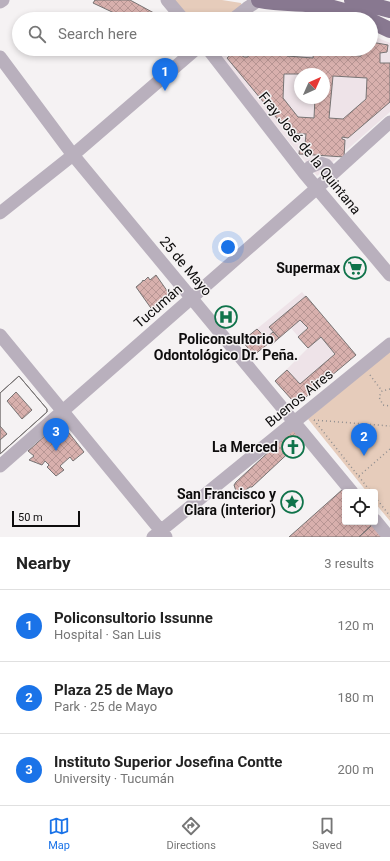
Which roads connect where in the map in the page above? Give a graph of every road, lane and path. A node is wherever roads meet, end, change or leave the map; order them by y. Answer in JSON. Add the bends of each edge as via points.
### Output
{"nodes":[{"id":1,"x":3,"y":0,"type":"edge"},
{"id":2,"x":167,"y":0,"type":"edge"},
{"id":3,"x":259,"y":0,"type":"edge"},
{"id":4,"x":352,"y":0,"type":"edge"},
{"id":5,"x":0,"y":2,"type":"edge"},
{"id":6,"x":336,"y":4,"type":"edge"},
{"id":7,"x":389,"y":10,"type":"edge"},
{"id":8,"x":177,"y":12,"type":"edge"},
{"id":9,"x":242,"y":12,"type":"edge"},
{"id":10,"x":352,"y":12,"type":"edge"},
{"id":11,"x":378,"y":24,"type":"edge"},
{"id":12,"x":389,"y":29,"type":"edge"},
{"id":13,"x":188,"y":56,"type":"edge"},
{"id":14,"x":213,"y":56,"type":"edge"},
{"id":15,"x":0,"y":57,"type":"edge"},
{"id":16,"x":390,"y":122,"type":"edge"},
{"id":17,"x":73,"y":155,"type":"junction"},
{"id":18,"x":333,"y":173,"type":"junction"},
{"id":19,"x":304,"y":174,"type":"junction"},
{"id":20,"x":317,"y":188,"type":"junction"},
{"id":21,"x":0,"y":213,"type":"edge"},
{"id":22,"x":390,"y":275,"type":"edge"},
{"id":23,"x":191,"y":298,"type":"junction"},
{"id":24,"x":0,"y":335,"type":"edge"},
{"id":25,"x":390,"y":344,"type":"edge"},
{"id":26,"x":370,"y":375,"type":"dead end"},
{"id":27,"x":390,"y":389,"type":"edge"},
{"id":28,"x":382,"y":391,"type":"junction"},
{"id":29,"x":390,"y":406,"type":"edge"},
{"id":30,"x":62,"y":411,"type":"junction"},
{"id":31,"x":320,"y":415,"type":"dead end"},
{"id":32,"x":314,"y":420,"type":"junction"},
{"id":33,"x":295,"y":422,"type":"junction"},
{"id":34,"x":390,"y":426,"type":"edge"},
{"id":35,"x":390,"y":450,"type":"edge"},
{"id":36,"x":0,"y":466,"type":"edge"},
{"id":37,"x":358,"y":476,"type":"junction"},
{"id":38,"x":350,"y":489,"type":"edge"},
{"id":39,"x":369,"y":489,"type":"edge"},
{"id":40,"x":378,"y":501,"type":"edge"},
{"id":41,"x":390,"y":516,"type":"edge"},
{"id":42,"x":378,"y":524,"type":"edge"},
{"id":43,"x":160,"y":535,"type":"edge"},
{"id":44,"x":389,"y":537,"type":"edge"}],
"edges":[{"from":1,"to":5,"type":"street"},
{"from":2,"to":8,"type":"street"},
{"from":3,"to":6,"type":"main road"},
{"from":3,"to":9,"type":"street"},
{"from":4,"to":7,"type":"main road"},
{"from":6,"to":10,"type":"main road"},
{"from":11,"to":12,"type":"main road"},
{"from":13,"to":17,"type":"street"},
{"from":14,"to":19,"type":"street","name":"Fray José de la Quintana"},
{"from":15,"to":17,"type":"street","name":"25 de Mayo"},
{"from":16,"to":18,"type":"street","name":"Tucumán"},
{"from":17,"to":21,"type":"street"},
{"from":17,"to":23,"type":"street","name":"25 de Mayo"},
{"from":18,"to":19,"type":"street","via":[[326,165],[320,163],[310,167]]},
{"from":18,"to":20,"type":"street","name":"Tucumán"},
{"from":19,"to":20,"type":"street","name":"Fray José de la Quintana"},
{"from":20,"to":22,"type":"street","name":"Fray José de la Quintana"},
{"from":20,"to":23,"type":"street","name":"Tucumán"},
{"from":23,"to":30,"type":"street","name":"Tucumán"},
{"from":23,"to":33,"type":"street","name":"25 de Mayo"},
{"from":24,"to":30,"type":"street"},
{"from":25,"to":33,"type":"street","name":"Buenos Aires"},
{"from":26,"to":28,"type":"path"},
{"from":27,"to":28,"type":"path"},
{"from":28,"to":29,"type":"path","via":[[381,403]]},
{"from":30,"to":36,"type":"street","name":"Tucumán"},
{"from":30,"to":43,"type":"street"},
{"from":31,"to":32,"type":"path"},
{"from":32,"to":34,"type":"path"},
{"from":32,"to":37,"type":"path"},
{"from":33,"to":38,"type":"street","name":"25 de Mayo"},
{"from":33,"to":43,"type":"street","name":"Buenos Aires"},
{"from":35,"to":37,"type":"path"},
{"from":37,"to":39,"type":"path"},
{"from":40,"to":41,"type":"path"},
{"from":42,"to":44,"type":"street"}]}
